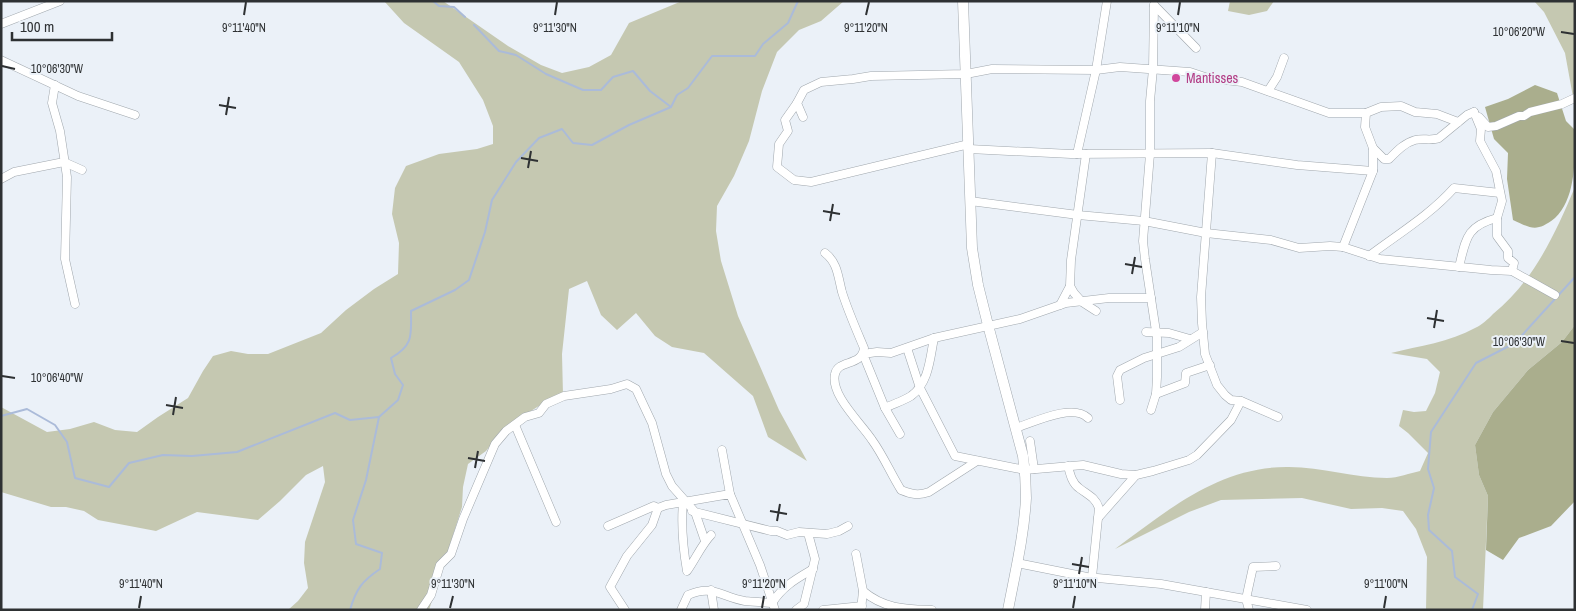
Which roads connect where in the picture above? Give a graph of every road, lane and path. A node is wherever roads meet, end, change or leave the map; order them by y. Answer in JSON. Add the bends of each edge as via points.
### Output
{"nodes":[{"id":1,"x":60,"y":1,"type":"edge"},
{"id":2,"x":963,"y":1,"type":"edge"},
{"id":3,"x":1107,"y":1,"type":"edge"},
{"id":4,"x":1,"y":24,"type":"edge"},
{"id":5,"x":1196,"y":48,"type":"dead end"},
{"id":6,"x":1284,"y":58,"type":"dead end"},
{"id":7,"x":1,"y":60,"type":"edge"},
{"id":8,"x":1153,"y":69,"type":"junction"},
{"id":9,"x":1096,"y":70,"type":"junction"},
{"id":10,"x":966,"y":74,"type":"junction"},
{"id":11,"x":55,"y":85,"type":"junction"},
{"id":12,"x":1268,"y":91,"type":"junction"},
{"id":13,"x":1575,"y":98,"type":"edge"},
{"id":14,"x":797,"y":103,"type":"junction"},
{"id":15,"x":1474,"y":112,"type":"junction"},
{"id":16,"x":1366,"y":113,"type":"junction"},
{"id":17,"x":135,"y":115,"type":"dead end"},
{"id":18,"x":803,"y":116,"type":"dead end"},
{"id":19,"x":1458,"y":122,"type":"junction"},
{"id":20,"x":969,"y":146,"type":"junction"},
{"id":21,"x":1373,"y":148,"type":"junction"},
{"id":22,"x":1077,"y":154,"type":"junction"},
{"id":23,"x":1086,"y":154,"type":"junction"},
{"id":24,"x":1150,"y":154,"type":"junction"},
{"id":25,"x":1212,"y":154,"type":"junction"},
{"id":26,"x":64,"y":162,"type":"junction"},
{"id":27,"x":82,"y":170,"type":"dead end"},
{"id":28,"x":1373,"y":171,"type":"junction"},
{"id":29,"x":1,"y":179,"type":"edge"},
{"id":30,"x":1500,"y":193,"type":"junction"},
{"id":31,"x":970,"y":201,"type":"junction"},
{"id":32,"x":1078,"y":215,"type":"junction"},
{"id":33,"x":1497,"y":218,"type":"junction"},
{"id":34,"x":1144,"y":221,"type":"junction"},
{"id":35,"x":1206,"y":233,"type":"junction"},
{"id":36,"x":1343,"y":247,"type":"junction"},
{"id":37,"x":826,"y":253,"type":"dead end"},
{"id":38,"x":1369,"y":256,"type":"junction"},
{"id":39,"x":1459,"y":267,"type":"junction"},
{"id":40,"x":1512,"y":270,"type":"junction"},
{"id":41,"x":1070,"y":286,"type":"junction"},
{"id":42,"x":1555,"y":295,"type":"dead end"},
{"id":43,"x":1150,"y":298,"type":"junction"},
{"id":44,"x":1082,"y":302,"type":"junction"},
{"id":45,"x":76,"y":304,"type":"dead end"},
{"id":46,"x":1060,"y":305,"type":"junction"},
{"id":47,"x":1096,"y":311,"type":"dead end"},
{"id":48,"x":988,"y":325,"type":"junction"},
{"id":49,"x":1146,"y":332,"type":"dead end"},
{"id":50,"x":1203,"y":332,"type":"junction"},
{"id":51,"x":1157,"y":333,"type":"junction"},
{"id":52,"x":934,"y":338,"type":"junction"},
{"id":53,"x":1190,"y":339,"type":"junction"},
{"id":54,"x":907,"y":348,"type":"junction"},
{"id":55,"x":863,"y":354,"type":"junction"},
{"id":56,"x":1158,"y":354,"type":"junction"},
{"id":57,"x":1210,"y":366,"type":"junction"},
{"id":58,"x":920,"y":388,"type":"junction"},
{"id":59,"x":1156,"y":394,"type":"junction"},
{"id":60,"x":1120,"y":400,"type":"dead end"},
{"id":61,"x":1241,"y":401,"type":"junction"},
{"id":62,"x":885,"y":408,"type":"junction"},
{"id":63,"x":1152,"y":410,"type":"dead end"},
{"id":64,"x":1278,"y":417,"type":"dead end"},
{"id":65,"x":1088,"y":418,"type":"dead end"},
{"id":66,"x":515,"y":425,"type":"junction"},
{"id":67,"x":1016,"y":428,"type":"junction"},
{"id":68,"x":900,"y":434,"type":"dead end"},
{"id":69,"x":1030,"y":440,"type":"dead end"},
{"id":70,"x":722,"y":450,"type":"dead end"},
{"id":71,"x":977,"y":461,"type":"junction"},
{"id":72,"x":1068,"y":466,"type":"junction"},
{"id":73,"x":1029,"y":470,"type":"junction"},
{"id":74,"x":1136,"y":475,"type":"junction"},
{"id":75,"x":730,"y":494,"type":"junction"},
{"id":76,"x":684,"y":504,"type":"junction"},
{"id":77,"x":662,"y":506,"type":"junction"},
{"id":78,"x":695,"y":512,"type":"junction"},
{"id":79,"x":1098,"y":518,"type":"junction"},
{"id":80,"x":556,"y":522,"type":"dead end"},
{"id":81,"x":744,"y":524,"type":"junction"},
{"id":82,"x":608,"y":526,"type":"dead end"},
{"id":83,"x":848,"y":526,"type":"dead end"},
{"id":84,"x":808,"y":533,"type":"junction"},
{"id":85,"x":711,"y":535,"type":"dead end"},
{"id":86,"x":705,"y":542,"type":"junction"},
{"id":87,"x":856,"y":554,"type":"dead end"},
{"id":88,"x":1017,"y":563,"type":"junction"},
{"id":89,"x":1276,"y":566,"type":"dead end"},
{"id":90,"x":813,"y":569,"type":"junction"},
{"id":91,"x":1092,"y":577,"type":"junction"},
{"id":92,"x":711,"y":590,"type":"junction"},
{"id":93,"x":863,"y":591,"type":"junction"},
{"id":94,"x":1206,"y":592,"type":"junction"},
{"id":95,"x":1246,"y":599,"type":"junction"},
{"id":96,"x":774,"y":606,"type":"edge"},
{"id":97,"x":861,"y":608,"type":"edge"},
{"id":98,"x":421,"y":610,"type":"edge"},
{"id":99,"x":625,"y":610,"type":"edge"},
{"id":100,"x":681,"y":610,"type":"edge"},
{"id":101,"x":714,"y":610,"type":"edge"},
{"id":102,"x":796,"y":610,"type":"edge"},
{"id":103,"x":823,"y":610,"type":"edge"},
{"id":104,"x":932,"y":610,"type":"edge"},
{"id":105,"x":1008,"y":610,"type":"edge"},
{"id":106,"x":1205,"y":610,"type":"edge"},
{"id":107,"x":1249,"y":610,"type":"edge"},
{"id":108,"x":1307,"y":610,"type":"edge"}],
"edges":[{"from":1,"to":4,"type":"street"},
{"from":2,"to":10,"type":"street"},
{"from":3,"to":9,"type":"street"},
{"from":5,"to":8,"type":"street","via":[[1154,5]]},
{"from":6,"to":12,"type":"street"},
{"from":7,"to":11,"type":"street"},
{"from":8,"to":9,"type":"street"},
{"from":8,"to":12,"type":"street","via":[[1190,72],[1242,82]]},
{"from":8,"to":24,"type":"street"},
{"from":9,"to":10,"type":"street","via":[[992,69]]},
{"from":9,"to":22,"type":"street"},
{"from":10,"to":14,"type":"street","via":[[871,76],[821,82],[804,90]]},
{"from":10,"to":20,"type":"street"},
{"from":11,"to":17,"type":"street"},
{"from":11,"to":26,"type":"street","via":[[52,103]]},
{"from":12,"to":16,"type":"street","via":[[1330,114]]},
{"from":13,"to":15,"type":"street","via":[[1496,126],[1488,127]]},
{"from":14,"to":18,"type":"street"},
{"from":14,"to":20,"type":"street","via":[[785,120],[788,131],[779,144],[777,167],[794,180],[811,182]]},
{"from":15,"to":19,"type":"street"},
{"from":15,"to":30,"type":"street","via":[[1481,129],[1480,141],[1496,170]]},
{"from":16,"to":19,"type":"street","via":[[1381,107],[1401,106]]},
{"from":16,"to":21,"type":"street","via":[[1365,127]]},
{"from":19,"to":21,"type":"street","via":[[1439,138],[1415,140],[1402,146],[1388,159]]},
{"from":20,"to":22,"type":"street"},
{"from":20,"to":31,"type":"street"},
{"from":21,"to":28,"type":"street"},
{"from":22,"to":23,"type":"street"},
{"from":23,"to":24,"type":"street"},
{"from":23,"to":32,"type":"street"},
{"from":24,"to":25,"type":"street"},
{"from":24,"to":34,"type":"street"},
{"from":25,"to":28,"type":"street"},
{"from":25,"to":35,"type":"street"},
{"from":26,"to":27,"type":"street"},
{"from":26,"to":29,"type":"street","via":[[14,172]]},
{"from":26,"to":45,"type":"street","via":[[65,260]]},
{"from":28,"to":36,"type":"street"},
{"from":30,"to":33,"type":"street","via":[[1502,201]]},
{"from":30,"to":38,"type":"street","via":[[1454,188],[1422,219]]},
{"from":31,"to":32,"type":"street"},
{"from":31,"to":48,"type":"street","via":[[972,248]]},
{"from":32,"to":34,"type":"street"},
{"from":32,"to":41,"type":"street"},
{"from":33,"to":39,"type":"street","via":[[1478,226],[1466,237]]},
{"from":33,"to":40,"type":"street","via":[[1497,236],[1514,263]]},
{"from":34,"to":35,"type":"street"},
{"from":34,"to":43,"type":"street","via":[[1144,259]]},
{"from":35,"to":36,"type":"street","via":[[1270,240],[1299,248]]},
{"from":35,"to":50,"type":"street","via":[[1201,297]]},
{"from":36,"to":38,"type":"street"},
{"from":37,"to":55,"type":"street","via":[[836,266],[864,348]]},
{"from":38,"to":39,"type":"street"},
{"from":39,"to":40,"type":"street"},
{"from":40,"to":42,"type":"street"},
{"from":41,"to":44,"type":"street"},
{"from":41,"to":46,"type":"street"},
{"from":43,"to":44,"type":"street"},
{"from":43,"to":51,"type":"street"},
{"from":44,"to":46,"type":"street"},
{"from":44,"to":47,"type":"street"},
{"from":46,"to":48,"type":"street"},
{"from":48,"to":52,"type":"street"},
{"from":48,"to":67,"type":"street"},
{"from":49,"to":51,"type":"street"},
{"from":50,"to":53,"type":"street"},
{"from":50,"to":57,"type":"street"},
{"from":51,"to":53,"type":"street"},
{"from":51,"to":56,"type":"street"},
{"from":52,"to":54,"type":"street"},
{"from":52,"to":58,"type":"street","via":[[927,375]]},
{"from":53,"to":56,"type":"street","via":[[1179,347]]},
{"from":54,"to":55,"type":"street","via":[[891,353]]},
{"from":54,"to":58,"type":"street"},
{"from":55,"to":62,"type":"street"},
{"from":55,"to":71,"type":"street","via":[[838,367],[834,379],[839,394],[872,439],[901,490],[921,495],[929,492]]},
{"from":56,"to":59,"type":"street"},
{"from":56,"to":60,"type":"street","via":[[1120,370],[1117,376]]},
{"from":57,"to":59,"type":"street","via":[[1186,373],[1185,383]]},
{"from":57,"to":61,"type":"street","via":[[1217,385],[1225,395],[1231,400]]},
{"from":58,"to":62,"type":"street"},
{"from":58,"to":71,"type":"street","via":[[955,456]]},
{"from":59,"to":63,"type":"street"},
{"from":61,"to":64,"type":"street"},
{"from":61,"to":74,"type":"street","via":[[1231,420],[1197,455]]},
{"from":62,"to":68,"type":"street"},
{"from":65,"to":67,"type":"street","via":[[1084,414],[1068,412]]},
{"from":66,"to":76,"type":"street","via":[[564,396],[627,384],[636,388],[652,423],[666,474]]},
{"from":66,"to":80,"type":"street"},
{"from":66,"to":98,"type":"street","via":[[495,444],[451,554],[440,565],[431,595]]},
{"from":67,"to":73,"type":"street"},
{"from":69,"to":73,"type":"street"},
{"from":70,"to":75,"type":"street"},
{"from":71,"to":73,"type":"street"},
{"from":72,"to":73,"type":"street"},
{"from":72,"to":74,"type":"street","via":[[1083,465]]},
{"from":72,"to":79,"type":"street","via":[[1078,487],[1096,501]]},
{"from":73,"to":88,"type":"street"},
{"from":74,"to":79,"type":"street"},
{"from":75,"to":76,"type":"street"},
{"from":75,"to":81,"type":"street"},
{"from":76,"to":77,"type":"street"},
{"from":76,"to":78,"type":"street"},
{"from":76,"to":86,"type":"street","via":[[681,522],[687,571]]},
{"from":77,"to":82,"type":"street","via":[[654,506]]},
{"from":77,"to":99,"type":"street","via":[[610,587]]},
{"from":78,"to":81,"type":"street"},
{"from":78,"to":86,"type":"street"},
{"from":79,"to":91,"type":"street"},
{"from":81,"to":84,"type":"street","via":[[787,535]]},
{"from":81,"to":96,"type":"street"},
{"from":83,"to":84,"type":"street","via":[[827,534]]},
{"from":84,"to":90,"type":"street","via":[[815,559]]},
{"from":85,"to":86,"type":"street"},
{"from":87,"to":93,"type":"street"},
{"from":88,"to":91,"type":"street"},
{"from":88,"to":105,"type":"street"},
{"from":89,"to":95,"type":"street","via":[[1253,568]]},
{"from":90,"to":96,"type":"street","via":[[779,592]]},
{"from":90,"to":102,"type":"street","via":[[804,604]]},
{"from":91,"to":94,"type":"street"},
{"from":92,"to":96,"type":"street","via":[[744,601]]},
{"from":92,"to":100,"type":"street","via":[[688,595]]},
{"from":92,"to":101,"type":"street"},
{"from":93,"to":97,"type":"street"},
{"from":93,"to":104,"type":"street","via":[[888,606]]},
{"from":94,"to":95,"type":"street"},
{"from":94,"to":106,"type":"street"},
{"from":95,"to":107,"type":"street"},
{"from":95,"to":108,"type":"street"},
{"from":97,"to":103,"type":"street"}]}
